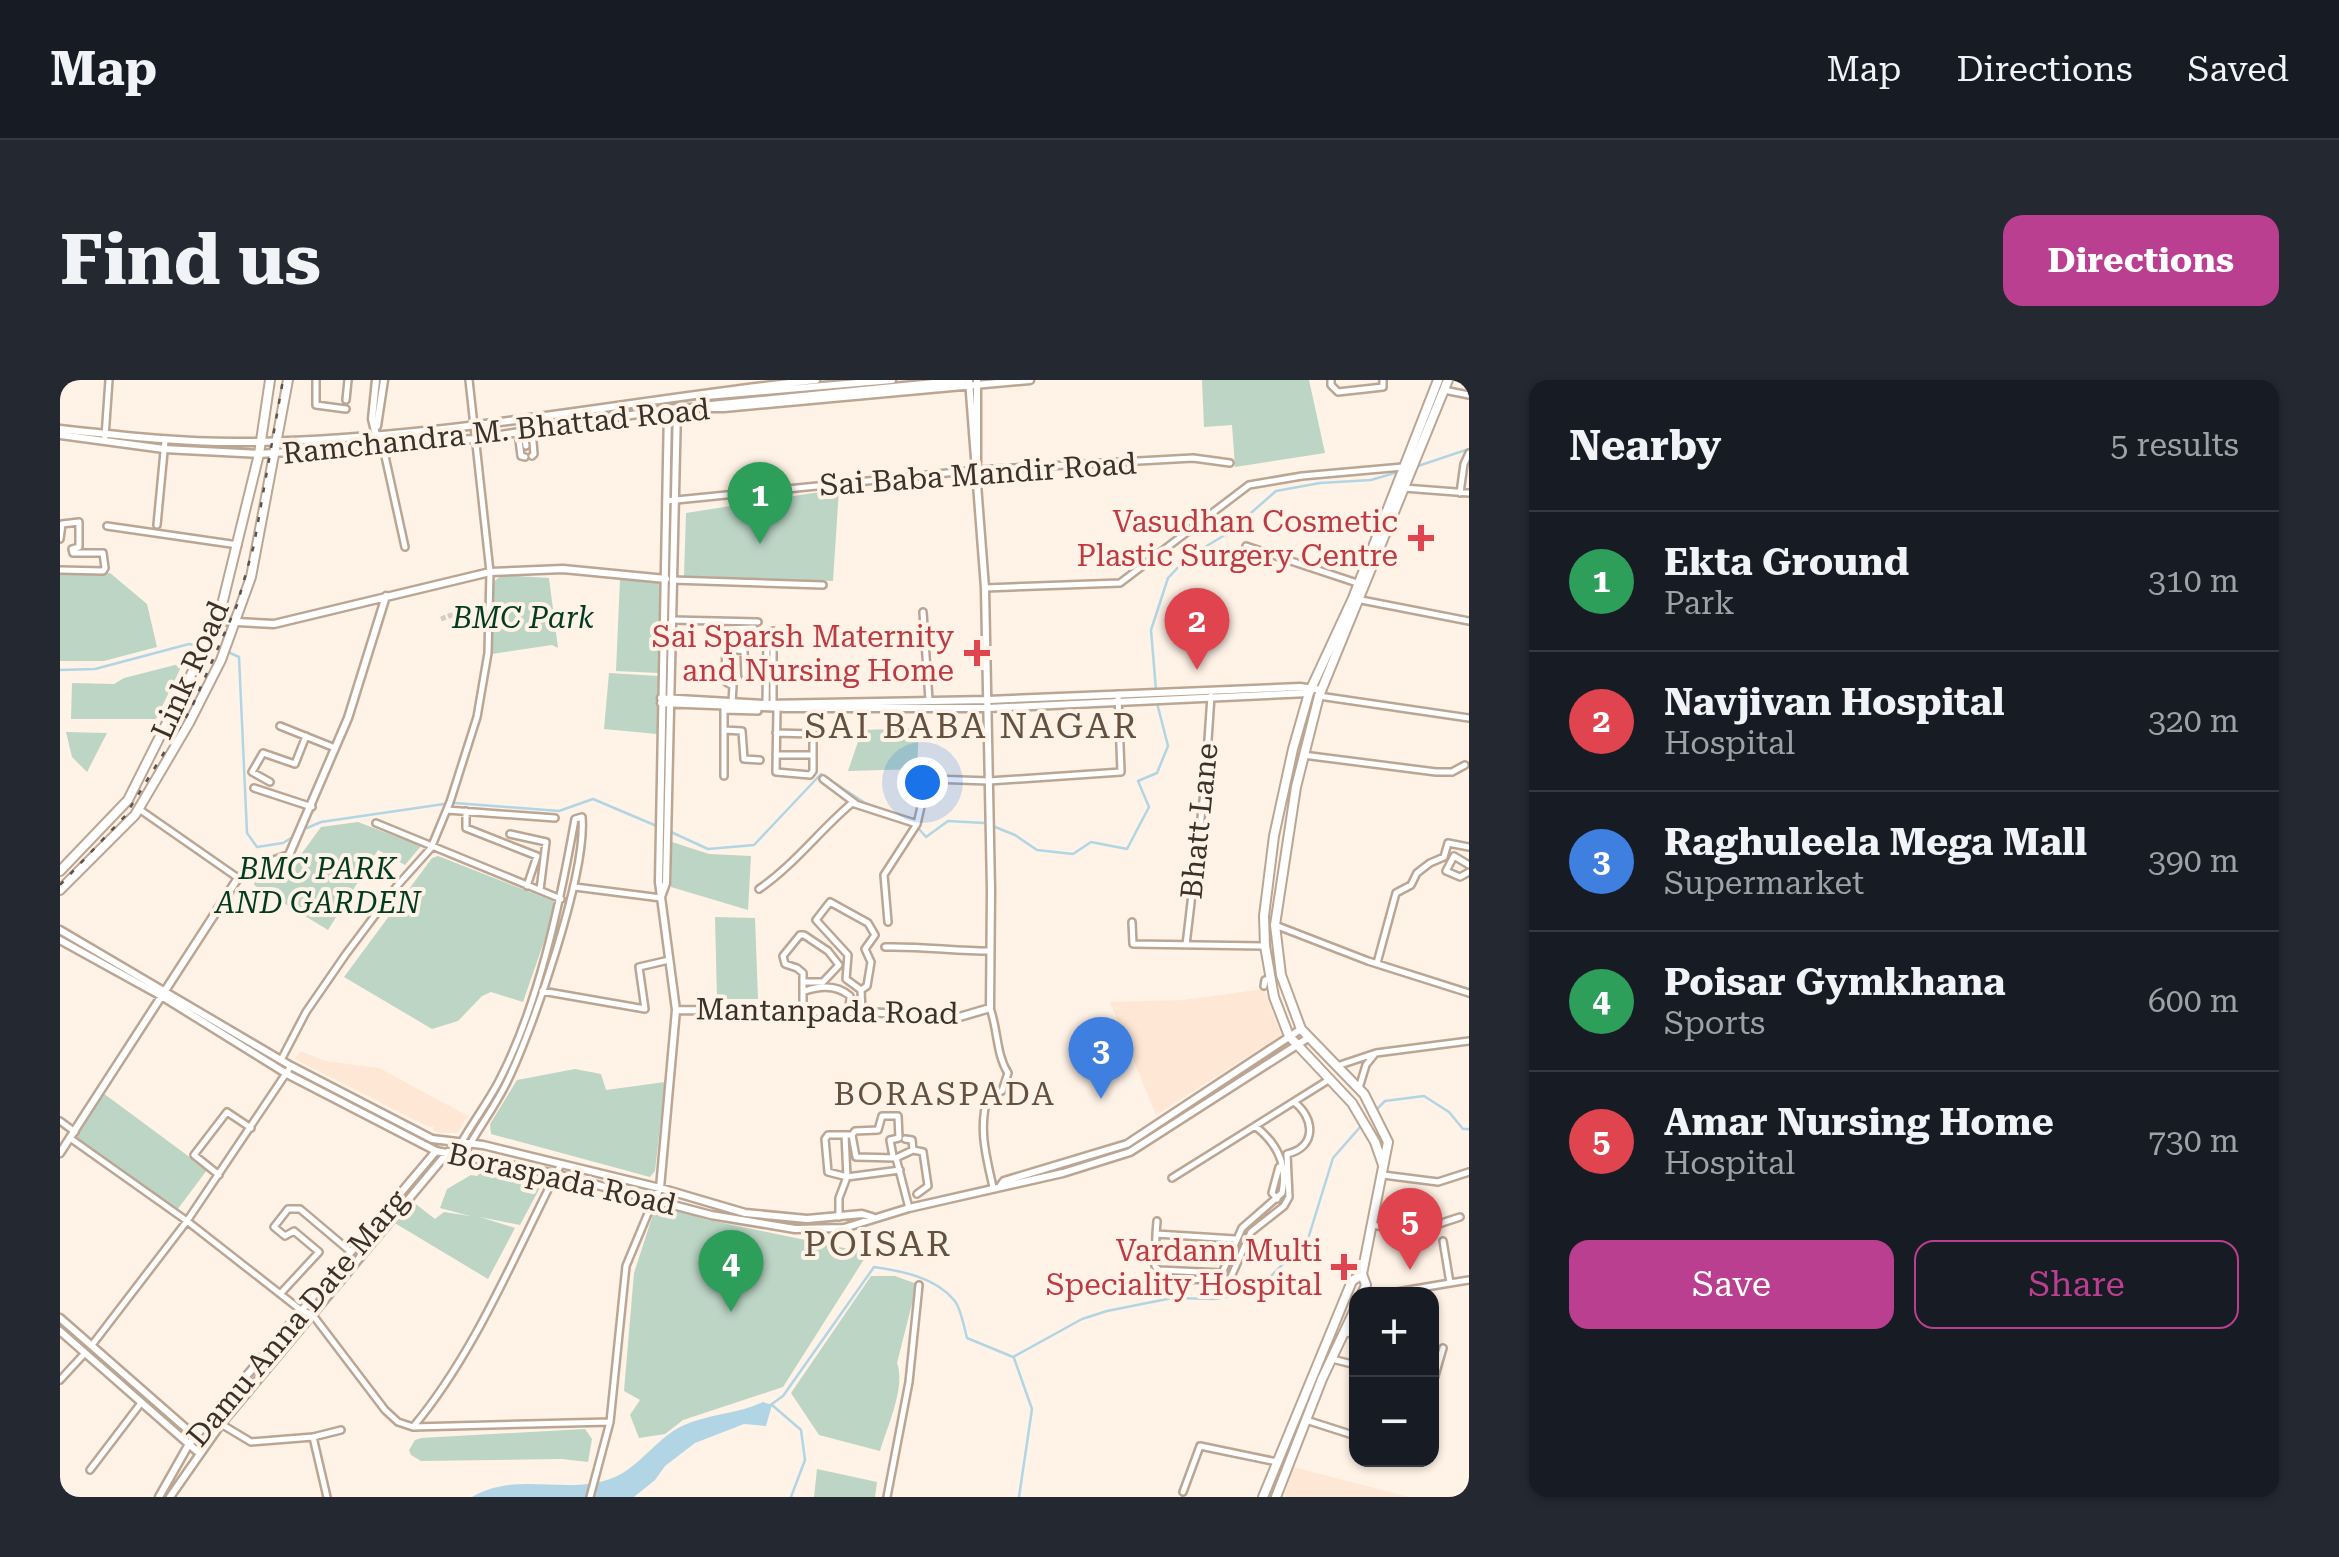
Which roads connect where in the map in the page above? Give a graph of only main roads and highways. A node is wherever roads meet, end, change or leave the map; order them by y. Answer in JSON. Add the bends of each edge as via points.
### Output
{"nodes":[{"id":1,"x":270,"y":380,"type":"edge"},
{"id":2,"x":288,"y":380,"type":"edge"},
{"id":3,"x":1441,"y":382,"type":"edge"},
{"id":4,"x":1406,"y":469,"type":"junction"},
{"id":5,"x":1357,"y":599,"type":"junction"},
{"id":6,"x":1316,"y":692,"type":"junction"},
{"id":7,"x":60,"y":871,"type":"edge"},
{"id":8,"x":60,"y":890,"type":"edge"},
{"id":9,"x":1383,"y":1170,"type":"junction"},
{"id":10,"x":1362,"y":1274,"type":"junction"},
{"id":11,"x":1365,"y":1287,"type":"edge"},
{"id":12,"x":1349,"y":1322,"type":"edge"},
{"id":13,"x":1263,"y":1497,"type":"edge"},
{"id":14,"x":1276,"y":1497,"type":"edge"}],
"edges":[{"from":1,"to":7,"type":"main road","name":"Link Road","via":[[260,454],[218,622],[128,800]]},
{"from":2,"to":8,"type":"main road","name":"Link Road","via":[[251,577],[224,651],[139,809]]},
{"from":3,"to":4,"type":"main road"},
{"from":4,"to":5,"type":"main road"},
{"from":4,"to":5,"type":"main road"},
{"from":5,"to":6,"type":"main road"},
{"from":6,"to":9,"type":"main road","via":[[1274,925],[1281,975],[1301,1029],[1361,1091],[1386,1137]]},
{"from":6,"to":9,"type":"main road","via":[[1274,836],[1264,916],[1267,982],[1292,1040],[1352,1103]]},
{"from":9,"to":10,"type":"main road"},
{"from":10,"to":11,"type":"main road"},
{"from":10,"to":13,"type":"main road","via":[[1352,1282]]},
{"from":12,"to":14,"type":"main road"}]}
